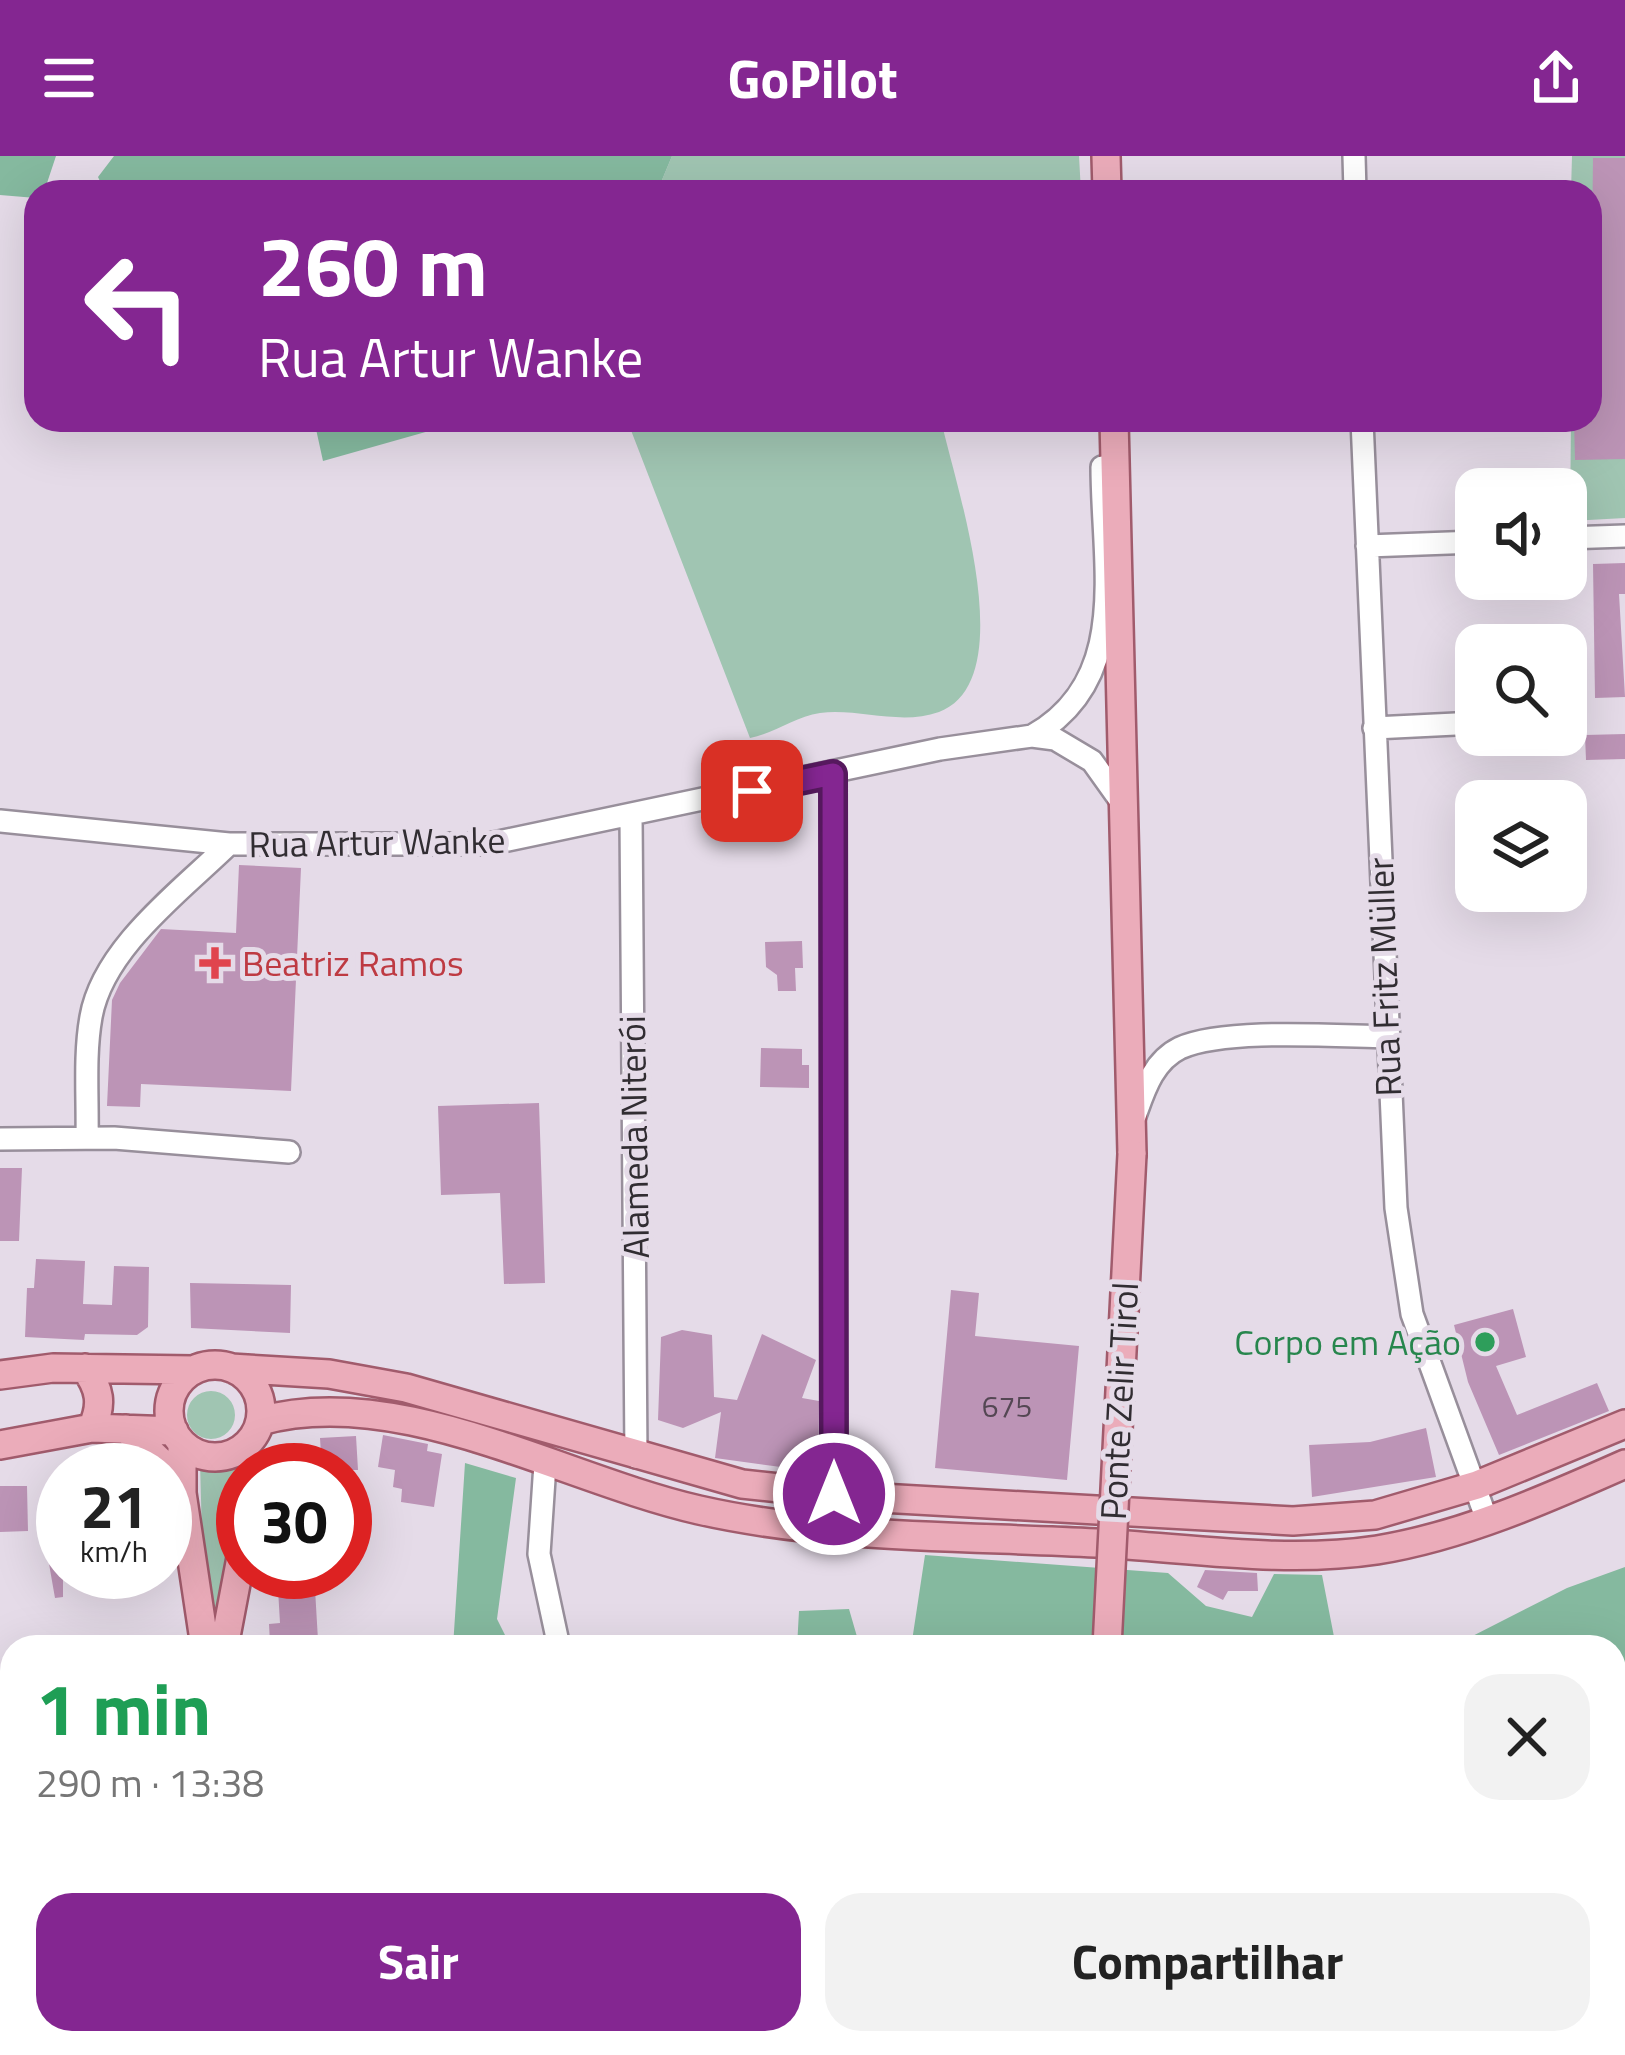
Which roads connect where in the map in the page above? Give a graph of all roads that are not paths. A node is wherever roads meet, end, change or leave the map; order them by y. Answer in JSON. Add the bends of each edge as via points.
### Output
{"nodes":[{"id":1,"x":1103,"y":432,"type":"edge"},
{"id":2,"x":1114,"y":432,"type":"edge"},
{"id":3,"x":1362,"y":432,"type":"edge"},
{"id":4,"x":1625,"y":536,"type":"edge"},
{"id":5,"x":1587,"y":537,"type":"edge"},
{"id":6,"x":1455,"y":543,"type":"edge"},
{"id":7,"x":1367,"y":546,"type":"junction"},
{"id":8,"x":1455,"y":724,"type":"edge"},
{"id":9,"x":1374,"y":728,"type":"junction"},
{"id":10,"x":1032,"y":736,"type":"junction"},
{"id":11,"x":833,"y":774,"type":"junction"},
{"id":12,"x":1126,"y":811,"type":"junction"},
{"id":13,"x":631,"y":816,"type":"junction"},
{"id":14,"x":0,"y":821,"type":"edge"},
{"id":15,"x":229,"y":844,"type":"junction"},
{"id":16,"x":1385,"y":1037,"type":"junction"},
{"id":17,"x":1133,"y":1123,"type":"junction"},
{"id":18,"x":0,"y":1138,"type":"edge"},
{"id":19,"x":87,"y":1138,"type":"junction"},
{"id":20,"x":289,"y":1152,"type":"dead end"},
{"id":21,"x":1129,"y":1161,"type":"junction"},
{"id":22,"x":85,"y":1368,"type":"junction"},
{"id":23,"x":231,"y":1368,"type":"junction"},
{"id":24,"x":194,"y":1370,"type":"junction"},
{"id":25,"x":0,"y":1375,"type":"edge"},
{"id":26,"x":457,"y":1401,"type":"junction"},
{"id":27,"x":1625,"y":1424,"type":"edge"},
{"id":28,"x":92,"y":1428,"type":"junction"},
{"id":29,"x":126,"y":1429,"type":"junction"},
{"id":30,"x":257,"y":1429,"type":"junction"},
{"id":31,"x":453,"y":1434,"type":"junction"},
{"id":32,"x":178,"y":1438,"type":"junction"},
{"id":33,"x":141,"y":1443,"type":"edge"},
{"id":34,"x":178,"y":1443,"type":"edge"},
{"id":35,"x":256,"y":1443,"type":"edge"},
{"id":36,"x":0,"y":1445,"type":"edge"},
{"id":37,"x":636,"y":1457,"type":"junction"},
{"id":38,"x":544,"y":1464,"type":"junction"},
{"id":39,"x":1625,"y":1464,"type":"edge"},
{"id":40,"x":1477,"y":1485,"type":"junction"},
{"id":41,"x":834,"y":1494,"type":"junction"},
{"id":42,"x":1112,"y":1511,"type":"junction"},
{"id":43,"x":1375,"y":1515,"type":"junction"},
{"id":44,"x":1487,"y":1520,"type":"junction"},
{"id":45,"x":1378,"y":1550,"type":"junction"},
{"id":46,"x":192,"y":1560,"type":"edge"},
{"id":47,"x":233,"y":1599,"type":"edge"},
{"id":48,"x":203,"y":1635,"type":"edge"},
{"id":49,"x":226,"y":1635,"type":"edge"},
{"id":50,"x":556,"y":1635,"type":"edge"},
{"id":51,"x":1108,"y":1635,"type":"edge"}],
"edges":[{"from":1,"to":10,"type":"street","via":[[1103,650],[1076,704]]},
{"from":2,"to":12,"type":"main road","name":"Ponte Zelir Tirol"},
{"from":3,"to":7,"type":"street","name":"Rua Fritz Müller"},
{"from":4,"to":5,"type":"street"},
{"from":6,"to":7,"type":"street"},
{"from":7,"to":9,"type":"street","name":"Rua Fritz Müller"},
{"from":8,"to":9,"type":"street"},
{"from":9,"to":16,"type":"street","name":"Rua Fritz Müller"},
{"from":10,"to":11,"type":"street","name":"Rua Artur Wanke"},
{"from":10,"to":12,"type":"street","name":"Rua Artur Wanke","via":[[1055,739],[1092,761]]},
{"from":11,"to":13,"type":"street","name":"Rua Artur Wanke"},
{"from":11,"to":41,"type":"street"},
{"from":12,"to":17,"type":"main road","name":"Ponte Zelir Tirol"},
{"from":13,"to":15,"type":"street","name":"Rua Artur Wanke","via":[[489,844]]},
{"from":13,"to":37,"type":"street","name":"Alameda Niterói"},
{"from":14,"to":15,"type":"street","name":"Rua Artur Wanke"},
{"from":15,"to":19,"type":"street","via":[[139,933],[97,995]]},
{"from":16,"to":17,"type":"street","via":[[1283,1036],[1180,1048],[1149,1079]]},
{"from":16,"to":40,"type":"street","name":"Rua Fritz Müller","via":[[1412,1314]]},
{"from":17,"to":21,"type":"main road","name":"Ponte Zelir Tirol"},
{"from":18,"to":19,"type":"street"},
{"from":19,"to":20,"type":"street"},
{"from":21,"to":42,"type":"street"},
{"from":21,"to":51,"type":"main road","name":"Ponte Zelir Tirol","bridge":true},
{"from":22,"to":24,"type":"main road"},
{"from":22,"to":25,"type":"main road"},
{"from":22,"to":28,"type":"main road","via":[[98,1385]]},
{"from":23,"to":24,"type":"main road"},
{"from":23,"to":26,"type":"main road","via":[[329,1374]]},
{"from":23,"to":30,"type":"main road","via":[[256,1389]]},
{"from":24,"to":32,"type":"main road","via":[[169,1404]]},
{"from":26,"to":31,"type":"main road"},
{"from":26,"to":37,"type":"main road"},
{"from":27,"to":40,"type":"main road"},
{"from":28,"to":29,"type":"main road"},
{"from":28,"to":36,"type":"main road"},
{"from":29,"to":32,"type":"main road"},
{"from":29,"to":33,"type":"main road"},
{"from":30,"to":31,"type":"main road","via":[[335,1409]]},
{"from":30,"to":32,"type":"main road","via":[[238,1451],[219,1457]]},
{"from":30,"to":35,"type":"main road"},
{"from":31,"to":38,"type":"main road"},
{"from":32,"to":34,"type":"main road"},
{"from":37,"to":41,"type":"main road","via":[[726,1481]]},
{"from":38,"to":45,"type":"main road","via":[[774,1523],[1269,1555]]},
{"from":38,"to":50,"type":"street","via":[[539,1554]]},
{"from":39,"to":44,"type":"main road"},
{"from":40,"to":43,"type":"main road"},
{"from":40,"to":44,"type":"street","name":"Rua Fritz Müller"},
{"from":41,"to":42,"type":"main road"},
{"from":42,"to":43,"type":"main road","via":[[1293,1521]]},
{"from":43,"to":45,"type":"main road"},
{"from":44,"to":45,"type":"main road"},
{"from":46,"to":48,"type":"main road"},
{"from":47,"to":49,"type":"main road"}]}
